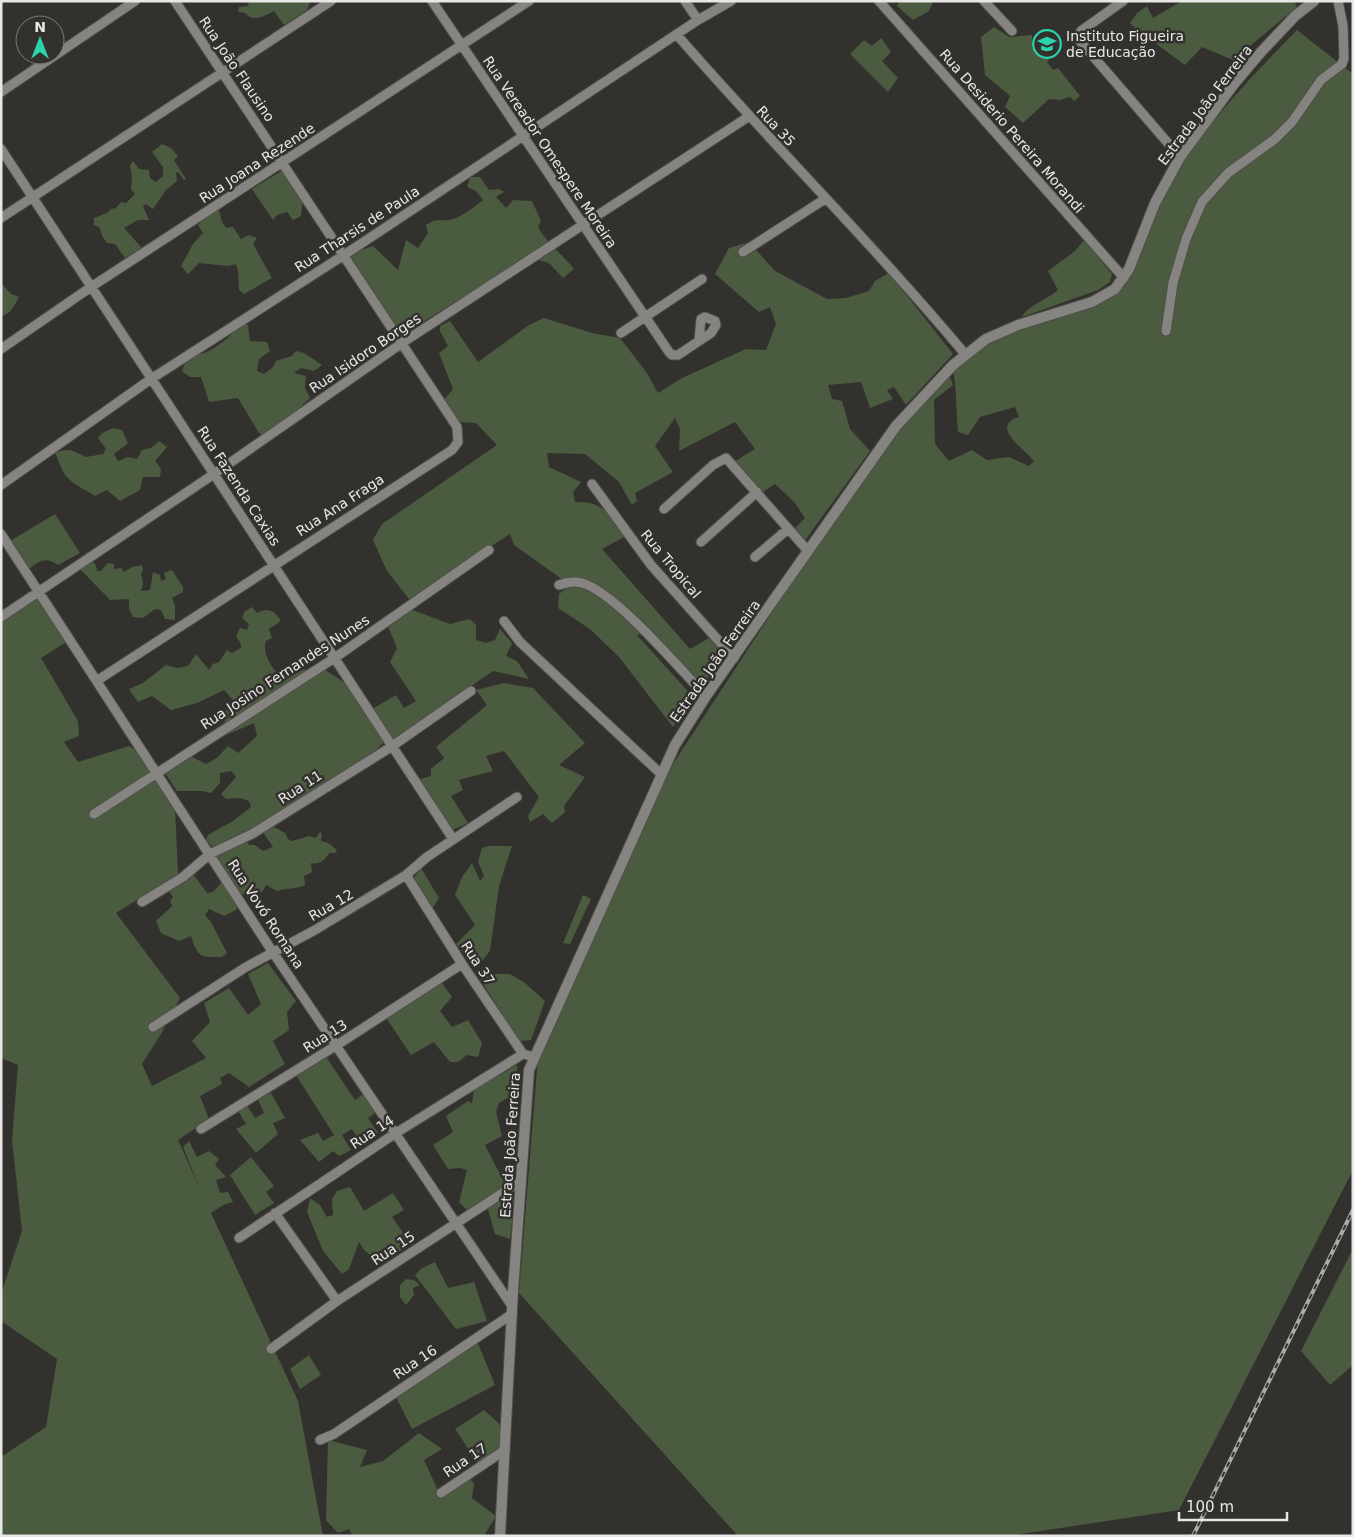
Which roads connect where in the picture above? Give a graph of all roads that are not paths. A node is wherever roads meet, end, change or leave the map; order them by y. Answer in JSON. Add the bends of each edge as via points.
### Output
{"nodes":[{"id":1,"x":135,"y":1,"type":"edge"},
{"id":2,"x":176,"y":1,"type":"edge"},
{"id":3,"x":331,"y":1,"type":"edge"},
{"id":4,"x":432,"y":1,"type":"edge"},
{"id":5,"x":529,"y":1,"type":"edge"},
{"id":6,"x":686,"y":1,"type":"edge"},
{"id":7,"x":731,"y":1,"type":"edge"},
{"id":8,"x":879,"y":1,"type":"edge"},
{"id":9,"x":984,"y":1,"type":"edge"},
{"id":10,"x":1123,"y":1,"type":"edge"},
{"id":11,"x":1314,"y":1,"type":"edge"},
{"id":12,"x":1338,"y":1,"type":"edge"},
{"id":13,"x":698,"y":20,"type":"junction"},
{"id":14,"x":1012,"y":31,"type":"dead end"},
{"id":15,"x":677,"y":35,"type":"junction"},
{"id":16,"x":462,"y":45,"type":"junction"},
{"id":17,"x":224,"y":73,"type":"junction"},
{"id":18,"x":1,"y":92,"type":"edge"},
{"id":19,"x":748,"y":117,"type":"junction"},
{"id":20,"x":522,"y":137,"type":"junction"},
{"id":21,"x":1,"y":149,"type":"edge"},
{"id":22,"x":1180,"y":157,"type":"junction"},
{"id":23,"x":283,"y":163,"type":"junction"},
{"id":24,"x":32,"y":199,"type":"junction"},
{"id":25,"x":825,"y":199,"type":"junction"},
{"id":26,"x":1,"y":218,"type":"edge"},
{"id":27,"x":582,"y":226,"type":"junction"},
{"id":28,"x":743,"y":252,"type":"dead end"},
{"id":29,"x":344,"y":255,"type":"junction"},
{"id":30,"x":1124,"y":278,"type":"junction"},
{"id":31,"x":702,"y":279,"type":"dead end"},
{"id":32,"x":92,"y":287,"type":"junction"},
{"id":33,"x":647,"y":317,"type":"junction"},
{"id":34,"x":1166,"y":331,"type":"dead end"},
{"id":35,"x":621,"y":333,"type":"dead end"},
{"id":36,"x":699,"y":340,"type":"dead end"},
{"id":37,"x":402,"y":343,"type":"junction"},
{"id":38,"x":1,"y":350,"type":"edge"},
{"id":39,"x":965,"y":354,"type":"junction"},
{"id":40,"x":151,"y":379,"type":"junction"},
{"id":41,"x":457,"y":427,"type":"joint"},
{"id":42,"x":214,"y":474,"type":"junction"},
{"id":43,"x":592,"y":484,"type":"dead end"},
{"id":44,"x":1,"y":485,"type":"edge"},
{"id":45,"x":757,"y":492,"type":"junction"},
{"id":46,"x":664,"y":509,"type":"dead end"},
{"id":47,"x":788,"y":529,"type":"junction"},
{"id":48,"x":1,"y":534,"type":"edge"},
{"id":49,"x":701,"y":542,"type":"dead end"},
{"id":50,"x":490,"y":550,"type":"dead end"},
{"id":51,"x":808,"y":551,"type":"junction"},
{"id":52,"x":755,"y":557,"type":"dead end"},
{"id":53,"x":274,"y":565,"type":"junction"},
{"id":54,"x":559,"y":585,"type":"dead end"},
{"id":55,"x":40,"y":592,"type":"junction"},
{"id":56,"x":1,"y":616,"type":"edge"},
{"id":57,"x":504,"y":621,"type":"dead end"},
{"id":58,"x":336,"y":657,"type":"junction"},
{"id":59,"x":734,"y":658,"type":"junction"},
{"id":60,"x":98,"y":680,"type":"junction"},
{"id":61,"x":471,"y":691,"type":"dead end"},
{"id":62,"x":706,"y":696,"type":"junction"},
{"id":63,"x":391,"y":747,"type":"junction"},
{"id":64,"x":158,"y":772,"type":"junction"},
{"id":65,"x":661,"y":774,"type":"junction"},
{"id":66,"x":517,"y":797,"type":"dead end"},
{"id":67,"x":94,"y":814,"type":"dead end"},
{"id":68,"x":453,"y":839,"type":"junction"},
{"id":69,"x":210,"y":854,"type":"junction"},
{"id":70,"x":406,"y":876,"type":"junction"},
{"id":71,"x":142,"y":902,"type":"dead end"},
{"id":72,"x":272,"y":952,"type":"junction"},
{"id":73,"x":462,"y":964,"type":"junction"},
{"id":74,"x":153,"y":1027,"type":"dead end"},
{"id":75,"x":337,"y":1045,"type":"junction"},
{"id":76,"x":523,"y":1054,"type":"junction"},
{"id":77,"x":534,"y":1057,"type":"junction"},
{"id":78,"x":201,"y":1129,"type":"dead end"},
{"id":79,"x":396,"y":1132,"type":"junction"},
{"id":80,"x":521,"y":1181,"type":"junction"},
{"id":81,"x":275,"y":1213,"type":"junction"},
{"id":82,"x":455,"y":1223,"type":"junction"},
{"id":83,"x":239,"y":1238,"type":"dead end"},
{"id":84,"x":337,"y":1301,"type":"junction"},
{"id":85,"x":512,"y":1310,"type":"junction"},
{"id":86,"x":271,"y":1349,"type":"dead end"},
{"id":87,"x":320,"y":1440,"type":"dead end"},
{"id":88,"x":504,"y":1450,"type":"junction"},
{"id":89,"x":441,"y":1493,"type":"dead end"},
{"id":90,"x":500,"y":1536,"type":"edge"}],
"edges":[{"from":1,"to":18,"type":"street"},
{"from":2,"to":17,"type":"street","name":"Rua João Flausino"},
{"from":3,"to":17,"type":"street"},
{"from":4,"to":16,"type":"street","name":"Rua Vereador Omespere Moreira"},
{"from":5,"to":16,"type":"street","name":"Rua Joana Rezende"},
{"from":6,"to":13,"type":"street"},
{"from":7,"to":13,"type":"street","name":"Rua Tharsis de Paula"},
{"from":8,"to":30,"type":"street","name":"Rua Desiderio Pereira Morandi"},
{"from":9,"to":14,"type":"street"},
{"from":10,"to":22,"type":"street","via":[[1082,31],[1079,40]]},
{"from":11,"to":22,"type":"street","name":"Estrada João Ferreira","via":[[1295,16],[1256,58]]},
{"from":12,"to":34,"type":"street","via":[[1343,26],[1342,64],[1321,80],[1292,122],[1275,139],[1228,173],[1202,202],[1186,239],[1173,283]]},
{"from":13,"to":15,"type":"street","name":"Rua Tharsis de Paula"},
{"from":15,"to":19,"type":"street","name":"Rua 35"},
{"from":15,"to":20,"type":"street","name":"Rua Tharsis de Paula"},
{"from":16,"to":20,"type":"street","name":"Rua Vereador Omespere Moreira"},
{"from":16,"to":23,"type":"street","name":"Rua Joana Rezende"},
{"from":17,"to":23,"type":"street","name":"Rua João Flausino"},
{"from":17,"to":24,"type":"street","via":[[45,187]]},
{"from":19,"to":25,"type":"street","name":"Rua 35"},
{"from":19,"to":27,"type":"street","name":"Rua Isidoro Borges"},
{"from":20,"to":27,"type":"street","name":"Rua Vereador Omespere Moreira"},
{"from":20,"to":29,"type":"street","name":"Rua Tharsis de Paula"},
{"from":21,"to":24,"type":"street","name":"Rua Fazenda Caxias"},
{"from":22,"to":30,"type":"street","name":"Estrada João Ferreira","via":[[1154,203]]},
{"from":23,"to":29,"type":"street","name":"Rua João Flausino"},
{"from":23,"to":32,"type":"street","name":"Rua Joana Rezende"},
{"from":24,"to":26,"type":"street"},
{"from":24,"to":32,"type":"street","name":"Rua Fazenda Caxias"},
{"from":25,"to":28,"type":"street"},
{"from":25,"to":39,"type":"street","name":"Rua 35","via":[[899,276]]},
{"from":27,"to":33,"type":"street","name":"Rua Vereador Omespere Moreira"},
{"from":27,"to":37,"type":"street","name":"Rua Isidoro Borges"},
{"from":29,"to":37,"type":"street","name":"Rua João Flausino"},
{"from":29,"to":40,"type":"street","name":"Rua Tharsis de Paula"},
{"from":30,"to":39,"type":"street","name":"Estrada João Ferreira","via":[[1111,292],[1092,302],[986,338]]},
{"from":31,"to":33,"type":"street"},
{"from":32,"to":38,"type":"street","name":"Rua Joana Rezende"},
{"from":32,"to":40,"type":"street","name":"Rua Fazenda Caxias"},
{"from":33,"to":35,"type":"street"},
{"from":33,"to":36,"type":"street","name":"Rua Vereador Omespere Moreira","via":[[672,356]]},
{"from":37,"to":41,"type":"street","name":"Rua João Flausino"},
{"from":37,"to":42,"type":"street","name":"Rua Isidoro Borges"},
{"from":39,"to":51,"type":"street","name":"Estrada João Ferreira","via":[[896,426]]},
{"from":40,"to":42,"type":"street","name":"Rua Fazenda Caxias"},
{"from":40,"to":44,"type":"street","name":"Rua Tharsis de Paula"},
{"from":41,"to":53,"type":"street","name":"Rua Ana Fraga","via":[[458,442],[452,450]]},
{"from":42,"to":53,"type":"street","name":"Rua Fazenda Caxias"},
{"from":42,"to":55,"type":"street","name":"Rua Isidoro Borges"},
{"from":43,"to":59,"type":"street","name":"Rua Tropical","via":[[651,565]]},
{"from":45,"to":46,"type":"street","via":[[728,459],[723,459]]},
{"from":45,"to":47,"type":"street"},
{"from":45,"to":49,"type":"street"},
{"from":47,"to":51,"type":"street"},
{"from":47,"to":52,"type":"street"},
{"from":48,"to":55,"type":"street","name":"Rua Vovó Romana"},
{"from":50,"to":58,"type":"street","name":"Rua Josino Fernandes Nunes"},
{"from":51,"to":59,"type":"street","name":"Estrada João Ferreira"},
{"from":53,"to":58,"type":"street","name":"Rua Fazenda Caxias"},
{"from":53,"to":60,"type":"street","name":"Rua Ana Fraga"},
{"from":54,"to":62,"type":"street","via":[[582,583],[605,594]]},
{"from":55,"to":56,"type":"street","name":"Rua Isidoro Borges"},
{"from":55,"to":60,"type":"street","name":"Rua Vovó Romana"},
{"from":57,"to":65,"type":"street","via":[[520,642]]},
{"from":58,"to":63,"type":"street","name":"Rua Fazenda Caxias"},
{"from":58,"to":64,"type":"street","name":"Rua Josino Fernandes Nunes"},
{"from":59,"to":62,"type":"street","name":"Estrada João Ferreira"},
{"from":60,"to":64,"type":"street","name":"Rua Vovó Romana"},
{"from":61,"to":63,"type":"street","name":"Rua 11"},
{"from":62,"to":65,"type":"street","name":"Estrada João Ferreira","via":[[674,745]]},
{"from":63,"to":68,"type":"street","name":"Rua Fazenda Caxias"},
{"from":63,"to":69,"type":"street","name":"Rua 11","via":[[252,834]]},
{"from":64,"to":67,"type":"street","name":"Rua Josino Fernandes Nunes"},
{"from":64,"to":69,"type":"street","name":"Rua Vovó Romana"},
{"from":65,"to":77,"type":"street","name":"Estrada João Ferreira"},
{"from":66,"to":68,"type":"street","name":"Rua 12"},
{"from":68,"to":70,"type":"street","name":"Rua 12"},
{"from":69,"to":71,"type":"street","name":"Rua 11","via":[[183,877]]},
{"from":69,"to":72,"type":"street","name":"Rua Vovó Romana"},
{"from":70,"to":72,"type":"street","name":"Rua 12"},
{"from":70,"to":73,"type":"street","name":"Rua 37"},
{"from":72,"to":74,"type":"street","name":"Rua 12"},
{"from":72,"to":75,"type":"street","name":"Rua Vovó Romana"},
{"from":73,"to":75,"type":"street","name":"Rua 13"},
{"from":73,"to":76,"type":"street","name":"Rua 37"},
{"from":75,"to":78,"type":"street","name":"Rua 13"},
{"from":75,"to":79,"type":"street","name":"Rua Vovó Romana"},
{"from":76,"to":77,"type":"street"},
{"from":76,"to":79,"type":"street","name":"Rua 14"},
{"from":77,"to":80,"type":"street","name":"Estrada João Ferreira","via":[[527,1080]]},
{"from":79,"to":81,"type":"street","name":"Rua 14"},
{"from":79,"to":82,"type":"street","name":"Rua Vovó Romana"},
{"from":80,"to":82,"type":"street","name":"Rua 15"},
{"from":80,"to":85,"type":"street","name":"Estrada João Ferreira"},
{"from":81,"to":83,"type":"street","name":"Rua 14"},
{"from":81,"to":84,"type":"street"},
{"from":82,"to":84,"type":"street","name":"Rua 15"},
{"from":82,"to":85,"type":"street","name":"Rua Vovó Romana"},
{"from":84,"to":86,"type":"street","name":"Rua 15"},
{"from":85,"to":87,"type":"street","name":"Rua 16","via":[[334,1434]]},
{"from":85,"to":88,"type":"street","name":"Estrada João Ferreira"},
{"from":88,"to":89,"type":"street","name":"Rua 17"},
{"from":88,"to":90,"type":"street","name":"Estrada João Ferreira"}]}
